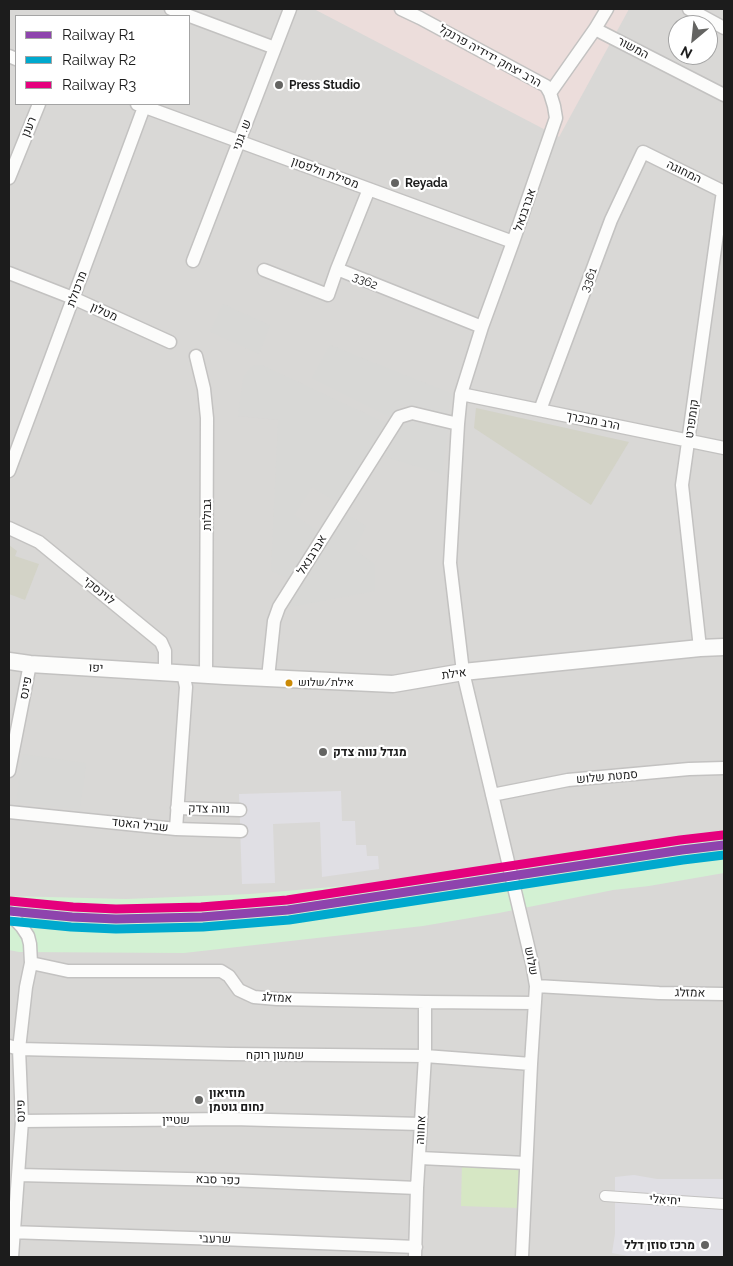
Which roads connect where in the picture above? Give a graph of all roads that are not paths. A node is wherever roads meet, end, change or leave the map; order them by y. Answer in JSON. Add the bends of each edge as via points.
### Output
{"nodes":[{"id":1,"x":171,"y":9,"type":"edge"},
{"id":2,"x":290,"y":9,"type":"edge"},
{"id":3,"x":401,"y":9,"type":"edge"},
{"id":4,"x":607,"y":9,"type":"edge"},
{"id":5,"x":689,"y":9,"type":"edge"},
{"id":6,"x":422,"y":13,"type":"edge"},
{"id":7,"x":187,"y":15,"type":"edge"},
{"id":8,"x":190,"y":16,"type":"edge"},
{"id":9,"x":724,"y":28,"type":"edge"},
{"id":10,"x":595,"y":29,"type":"junction"},
{"id":11,"x":275,"y":48,"type":"junction"},
{"id":12,"x":550,"y":93,"type":"junction"},
{"id":13,"x":724,"y":95,"type":"edge"},
{"id":14,"x":39,"y":105,"type":"edge"},
{"id":15,"x":141,"y":105,"type":"edge"},
{"id":16,"x":239,"y":142,"type":"junction"},
{"id":17,"x":643,"y":152,"type":"joint"},
{"id":18,"x":9,"y":178,"type":"edge"},
{"id":19,"x":369,"y":189,"type":"junction"},
{"id":20,"x":723,"y":191,"type":"edge"},
{"id":21,"x":513,"y":242,"type":"junction"},
{"id":22,"x":194,"y":261,"type":"dead end"},
{"id":23,"x":264,"y":270,"type":"dead end"},
{"id":24,"x":338,"y":270,"type":"junction"},
{"id":25,"x":9,"y":273,"type":"edge"},
{"id":26,"x":73,"y":298,"type":"junction"},
{"id":27,"x":482,"y":327,"type":"junction"},
{"id":28,"x":170,"y":342,"type":"dead end"},
{"id":29,"x":196,"y":356,"type":"dead end"},
{"id":30,"x":461,"y":394,"type":"junction"},
{"id":31,"x":540,"y":410,"type":"junction"},
{"id":32,"x":458,"y":424,"type":"junction"},
{"id":33,"x":689,"y":440,"type":"junction"},
{"id":34,"x":724,"y":448,"type":"edge"},
{"id":35,"x":9,"y":470,"type":"edge"},
{"id":36,"x":9,"y":528,"type":"edge"},
{"id":37,"x":700,"y":648,"type":"junction"},
{"id":38,"x":724,"y":648,"type":"edge"},
{"id":39,"x":9,"y":661,"type":"edge"},
{"id":40,"x":30,"y":664,"type":"junction"},
{"id":41,"x":165,"y":672,"type":"junction"},
{"id":42,"x":463,"y":672,"type":"junction"},
{"id":43,"x":183,"y":673,"type":"junction"},
{"id":44,"x":206,"y":674,"type":"junction"},
{"id":45,"x":268,"y":678,"type":"junction"},
{"id":46,"x":9,"y":768,"type":"edge"},
{"id":47,"x":724,"y":768,"type":"edge"},
{"id":48,"x":492,"y":795,"type":"junction"},
{"id":49,"x":177,"y":808,"type":"junction"},
{"id":50,"x":240,"y":810,"type":"dead end"},
{"id":51,"x":9,"y":812,"type":"edge"},
{"id":52,"x":176,"y":829,"type":"junction"},
{"id":53,"x":241,"y":831,"type":"dead end"},
{"id":54,"x":9,"y":913,"type":"edge"},
{"id":55,"x":31,"y":963,"type":"junction"},
{"id":56,"x":536,"y":986,"type":"junction"},
{"id":57,"x":724,"y":994,"type":"edge"},
{"id":58,"x":425,"y":1002,"type":"junction"},
{"id":59,"x":534,"y":1003,"type":"junction"},
{"id":60,"x":14,"y":1047,"type":"edge"},
{"id":61,"x":425,"y":1056,"type":"junction"},
{"id":62,"x":531,"y":1064,"type":"junction"},
{"id":63,"x":22,"y":1121,"type":"junction"},
{"id":64,"x":421,"y":1124,"type":"junction"},
{"id":65,"x":420,"y":1158,"type":"junction"},
{"id":66,"x":526,"y":1163,"type":"junction"},
{"id":67,"x":18,"y":1175,"type":"junction"},
{"id":68,"x":417,"y":1188,"type":"junction"},
{"id":69,"x":605,"y":1196,"type":"dead end"},
{"id":70,"x":724,"y":1204,"type":"edge"},
{"id":71,"x":11,"y":1232,"type":"edge"},
{"id":72,"x":415,"y":1252,"type":"edge"},
{"id":73,"x":12,"y":1257,"type":"edge"},
{"id":74,"x":522,"y":1257,"type":"edge"}],
"edges":[{"from":1,"to":7,"type":"street"},
{"from":2,"to":11,"type":"street","name":"ש. גנני"},
{"from":3,"to":6,"type":"street","name":"הרב יצחק ידידיה פרנקל"},
{"from":4,"to":10,"type":"street"},
{"from":5,"to":9,"type":"street"},
{"from":6,"to":12,"type":"street","name":"הרב יצחק ידידיה פרנקל","via":[[539,81]]},
{"from":8,"to":11,"type":"street"},
{"from":10,"to":12,"type":"street"},
{"from":10,"to":13,"type":"street","name":"המשור"},
{"from":11,"to":16,"type":"street","name":"ש. גנני"},
{"from":12,"to":21,"type":"street","name":"אברבנאל","via":[[556,118]]},
{"from":14,"to":18,"type":"street","name":"רענן"},
{"from":15,"to":16,"type":"street","name":"מסילת וולפסון"},
{"from":15,"to":26,"type":"street","name":"מרכולת"},
{"from":16,"to":19,"type":"street","name":"מסילת וולפסון"},
{"from":16,"to":22,"type":"street","name":"ש. גנני"},
{"from":17,"to":20,"type":"street","name":"המחוגה"},
{"from":17,"to":31,"type":"street","name":"3361","via":[[611,220]]},
{"from":19,"to":21,"type":"street","name":"מסילת וולפסון"},
{"from":19,"to":24,"type":"street"},
{"from":20,"to":33,"type":"street","name":"קומפרט"},
{"from":21,"to":27,"type":"street","name":"אברבנאל"},
{"from":23,"to":24,"type":"street","name":"3362","via":[[328,295]]},
{"from":24,"to":27,"type":"street","name":"3362"},
{"from":25,"to":26,"type":"street","name":"מטלון"},
{"from":26,"to":28,"type":"street","name":"מטלון"},
{"from":26,"to":35,"type":"street","name":"מרכולת"},
{"from":27,"to":30,"type":"street","name":"אברבנאל"},
{"from":29,"to":44,"type":"street","name":"גבולות","via":[[207,418]]},
{"from":30,"to":31,"type":"street","name":"הרב מבכרך"},
{"from":30,"to":32,"type":"street","name":"אברבנאל"},
{"from":31,"to":33,"type":"street","name":"הרב מבכרך"},
{"from":32,"to":42,"type":"street","name":"אברבנאל","via":[[450,563]]},
{"from":32,"to":45,"type":"street","name":"אברבנאל","via":[[412,413],[399,417],[279,607],[274,621]]},
{"from":33,"to":34,"type":"street","name":"הרב מבכרך"},
{"from":33,"to":37,"type":"street","name":"קומפרט","via":[[682,485]]},
{"from":36,"to":41,"type":"street","name":"לוינסקי","via":[[38,542],[161,642],[165,651]]},
{"from":37,"to":38,"type":"street","name":"אילת"},
{"from":37,"to":42,"type":"street","name":"אילת"},
{"from":39,"to":40,"type":"street","name":"יפו"},
{"from":40,"to":41,"type":"street","name":"יפו"},
{"from":40,"to":46,"type":"street","name":"פינס"},
{"from":41,"to":43,"type":"street","name":"יפו"},
{"from":42,"to":45,"type":"street","name":"אילת","via":[[393,684]]},
{"from":42,"to":48,"type":"street","name":"שלוש"},
{"from":43,"to":44,"type":"street","name":"אילת"},
{"from":43,"to":49,"type":"street","name":"שביל האטד","via":[[186,687]]},
{"from":44,"to":45,"type":"street","name":"אילת"},
{"from":47,"to":48,"type":"street","name":"סמטת שלוש","via":[[568,780]]},
{"from":48,"to":56,"type":"street","name":"שלוש"},
{"from":49,"to":50,"type":"street","name":"נווה צדק"},
{"from":49,"to":52,"type":"street","name":"שביל האטד"},
{"from":51,"to":52,"type":"street","name":"שביל האטד"},
{"from":52,"to":53,"type":"street"},
{"from":54,"to":55,"type":"street","name":"פינס","via":[[28,936]]},
{"from":55,"to":58,"type":"street","name":"אמזלג","via":[[68,971],[222,971],[239,990],[254,997]]},
{"from":55,"to":60,"type":"street","name":"פינס"},
{"from":56,"to":57,"type":"street","name":"אמזלג"},
{"from":56,"to":59,"type":"street","name":"שלוש"},
{"from":58,"to":59,"type":"street","name":"אמזלג"},
{"from":58,"to":61,"type":"street","name":"אחווה"},
{"from":59,"to":62,"type":"street","name":"שלוש"},
{"from":60,"to":61,"type":"street","name":"שמעון רוקח"},
{"from":60,"to":63,"type":"street","name":"פינס"},
{"from":61,"to":62,"type":"street","name":"שמעון רוקח"},
{"from":61,"to":64,"type":"street","name":"אחווה"},
{"from":62,"to":66,"type":"street","name":"שלוש"},
{"from":63,"to":64,"type":"street","name":"שטיין","via":[[232,1119]]},
{"from":63,"to":67,"type":"street","name":"פינס"},
{"from":64,"to":65,"type":"street","name":"אחווה"},
{"from":65,"to":66,"type":"street"},
{"from":65,"to":68,"type":"street","name":"אחווה"},
{"from":66,"to":74,"type":"street","name":"שלוש"},
{"from":67,"to":68,"type":"street","name":"כפר סבא"},
{"from":67,"to":71,"type":"street","name":"פינס"},
{"from":68,"to":72,"type":"street","name":"אחווה"},
{"from":69,"to":70,"type":"street","name":"יחיאלי"},
{"from":71,"to":72,"type":"street","name":"שרעבי","via":[[221,1239]]},
{"from":71,"to":73,"type":"street","name":"פינס"}]}
